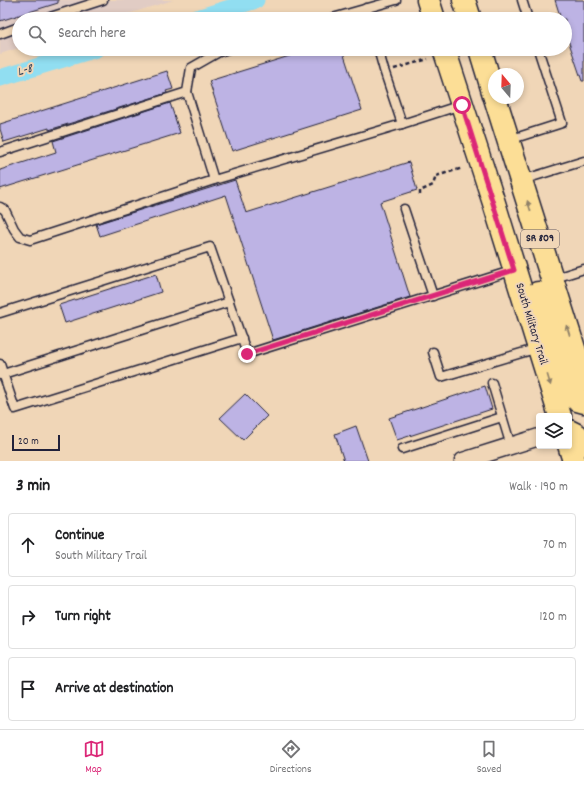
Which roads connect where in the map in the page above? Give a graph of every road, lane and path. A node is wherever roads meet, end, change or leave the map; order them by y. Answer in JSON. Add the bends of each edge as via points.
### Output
{"nodes":[{"id":1,"x":103,"y":0,"type":"edge"},
{"id":2,"x":396,"y":0,"type":"edge"},
{"id":3,"x":428,"y":0,"type":"edge"},
{"id":4,"x":464,"y":0,"type":"edge"},
{"id":5,"x":522,"y":0,"type":"edge"},
{"id":6,"x":366,"y":8,"type":"junction"},
{"id":7,"x":66,"y":12,"type":"edge"},
{"id":8,"x":353,"y":12,"type":"edge"},
{"id":9,"x":367,"y":12,"type":"edge"},
{"id":10,"x":432,"y":12,"type":"edge"},
{"id":11,"x":468,"y":12,"type":"edge"},
{"id":12,"x":526,"y":12,"type":"edge"},
{"id":13,"x":12,"y":30,"type":"edge"},
{"id":14,"x":0,"y":34,"type":"edge"},
{"id":15,"x":212,"y":56,"type":"edge"},
{"id":16,"x":380,"y":56,"type":"edge"},
{"id":17,"x":430,"y":56,"type":"edge"},
{"id":18,"x":437,"y":56,"type":"edge"},
{"id":19,"x":482,"y":56,"type":"edge"},
{"id":20,"x":540,"y":56,"type":"edge"},
{"id":21,"x":392,"y":69,"type":"dead end"},
{"id":22,"x":488,"y":75,"type":"edge"},
{"id":23,"x":187,"y":92,"type":"junction"},
{"id":24,"x":497,"y":104,"type":"edge"},
{"id":25,"x":462,"y":105,"type":"junction"},
{"id":26,"x":402,"y":124,"type":"junction"},
{"id":27,"x":508,"y":140,"type":"junction"},
{"id":28,"x":0,"y":152,"type":"edge"},
{"id":29,"x":584,"y":161,"type":"edge"},
{"id":30,"x":462,"y":168,"type":"dead end"},
{"id":31,"x":214,"y":180,"type":"junction"},
{"id":32,"x":521,"y":180,"type":"junction"},
{"id":33,"x":420,"y":195,"type":"dead end"},
{"id":34,"x":494,"y":203,"type":"junction"},
{"id":35,"x":0,"y":207,"type":"edge"},
{"id":36,"x":404,"y":210,"type":"dead end"},
{"id":37,"x":584,"y":269,"type":"edge"},
{"id":38,"x":514,"y":270,"type":"junction"},
{"id":39,"x":552,"y":279,"type":"junction"},
{"id":40,"x":433,"y":296,"type":"junction"},
{"id":41,"x":229,"y":302,"type":"junction"},
{"id":42,"x":0,"y":313,"type":"edge"},
{"id":43,"x":242,"y":338,"type":"junction"},
{"id":44,"x":539,"y":348,"type":"junction"},
{"id":45,"x":433,"y":352,"type":"dead end"},
{"id":46,"x":0,"y":364,"type":"edge"},
{"id":47,"x":2,"y":375,"type":"edge"},
{"id":48,"x":584,"y":380,"type":"edge"},
{"id":49,"x":492,"y":383,"type":"dead end"},
{"id":50,"x":584,"y":402,"type":"edge"},
{"id":51,"x":559,"y":413,"type":"edge"},
{"id":52,"x":502,"y":417,"type":"junction"},
{"id":53,"x":572,"y":432,"type":"edge"},
{"id":54,"x":536,"y":438,"type":"edge"},
{"id":55,"x":584,"y":444,"type":"edge"},
{"id":56,"x":511,"y":446,"type":"junction"},
{"id":57,"x":402,"y":449,"type":"dead end"},
{"id":58,"x":570,"y":449,"type":"edge"},
{"id":59,"x":463,"y":461,"type":"edge"},
{"id":60,"x":574,"y":461,"type":"edge"}],
"edges":[{"from":1,"to":7,"type":"lane"},
{"from":2,"to":6,"type":"lane"},
{"from":3,"to":10,"type":"main road"},
{"from":4,"to":11,"type":"main road"},
{"from":5,"to":12,"type":"lane"},
{"from":6,"to":8,"type":"lane"},
{"from":6,"to":9,"type":"lane"},
{"from":13,"to":14,"type":"lane"},
{"from":15,"to":23,"type":"lane","via":[[191,68]]},
{"from":16,"to":26,"type":"lane"},
{"from":17,"to":21,"type":"path"},
{"from":18,"to":25,"type":"main road","name":"South Military Trail","number":"SR 809"},
{"from":19,"to":22,"type":"main road"},
{"from":20,"to":27,"type":"lane","via":[[562,123]]},
{"from":23,"to":28,"type":"lane"},
{"from":23,"to":31,"type":"lane"},
{"from":24,"to":27,"type":"main road","number":"SR 809"},
{"from":25,"to":26,"type":"lane"},
{"from":25,"to":34,"type":"main road","name":"South Military Trail","number":"SR 809"},
{"from":26,"to":31,"type":"lane"},
{"from":27,"to":32,"type":"main road","number":"SR 809"},
{"from":29,"to":32,"type":"lane"},
{"from":30,"to":33,"type":"path","via":[[436,176],[433,185],[420,191]]},
{"from":31,"to":35,"type":"lane","via":[[30,240],[20,237],[5,210]]},
{"from":39,"to":32,"type":"main road","number":"SR 809","one_way":true},
{"from":34,"to":38,"type":"main road","name":"South Military Trail","number":"SR 809"},
{"from":34,"to":50,"type":"main road","via":[[514,234],[529,269],[569,390],[576,400]]},
{"from":36,"to":40,"type":"lane"},
{"from":37,"to":39,"type":"lane"},
{"from":38,"to":40,"type":"lane"},
{"from":38,"to":44,"type":"main road","name":"South Military Trail","number":"SR 809"},
{"from":48,"to":39,"type":"main road","number":"SR 809","one_way":true},
{"from":40,"to":43,"type":"lane","via":[[247,354]]},
{"from":41,"to":42,"type":"lane","via":[[210,247]]},
{"from":41,"to":43,"type":"lane"},
{"from":41,"to":47,"type":"lane"},
{"from":43,"to":47,"type":"lane","via":[[15,409]]},
{"from":44,"to":45,"type":"lane","via":[[441,377]]},
{"from":44,"to":51,"type":"main road","name":"South Military Trail","number":"SR 809","one_way":true},
{"from":46,"to":47,"type":"lane"},
{"from":49,"to":52,"type":"lane"},
{"from":52,"to":56,"type":"lane"},
{"from":52,"to":57,"type":"lane"},
{"from":53,"to":55,"type":"main road"},
{"from":54,"to":56,"type":"street"},
{"from":56,"to":59,"type":"street"},
{"from":58,"to":60,"type":"main road"}]}
